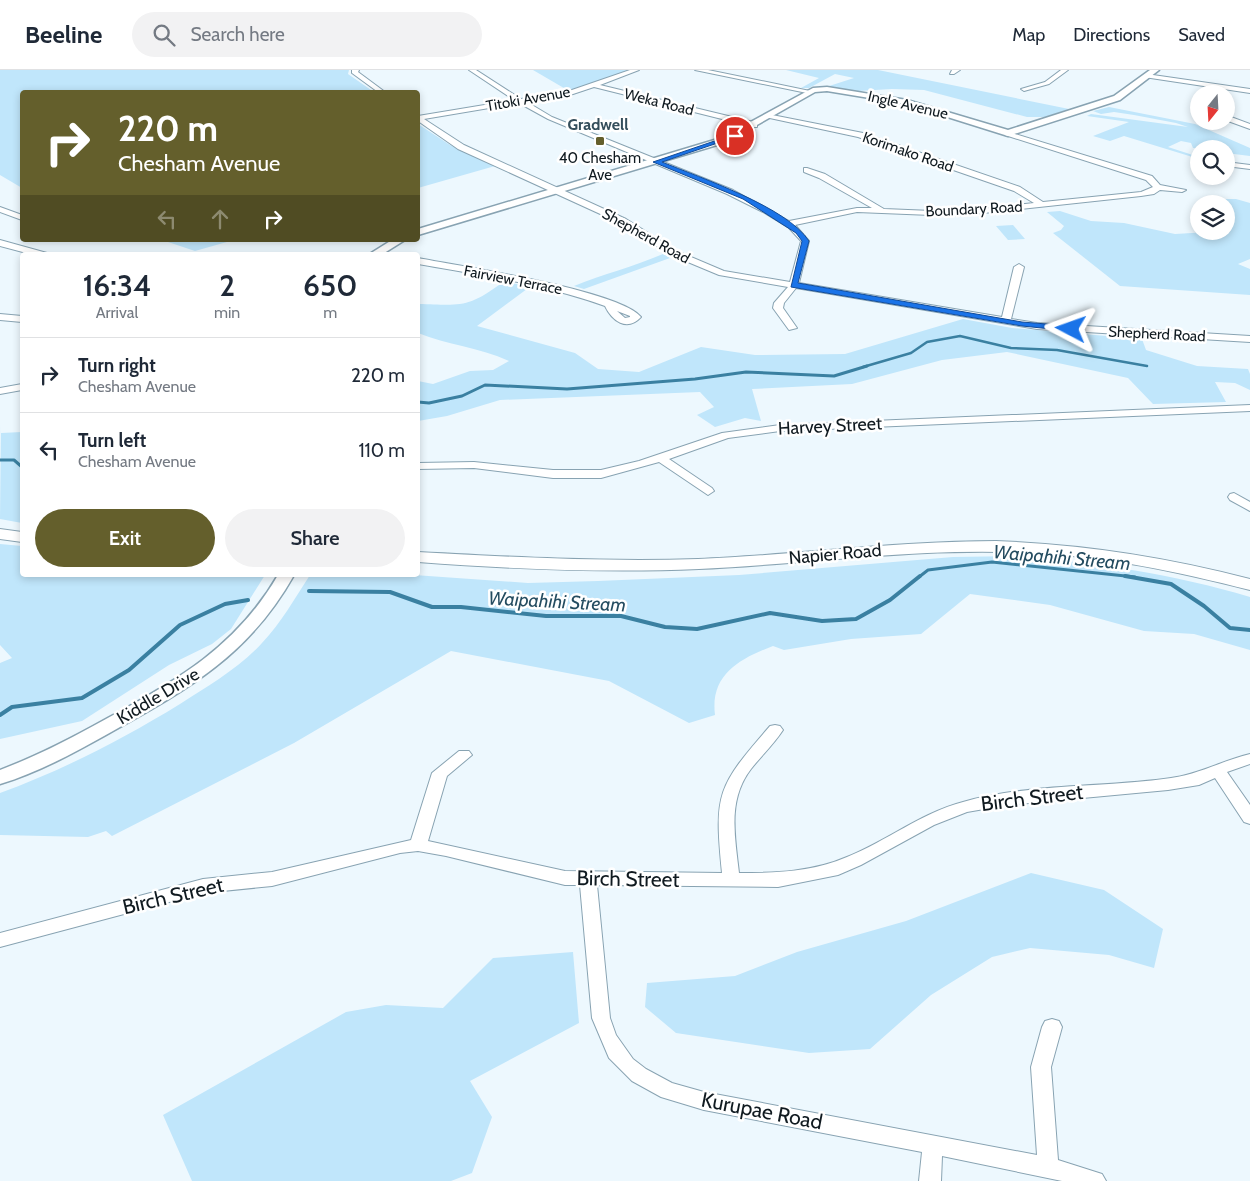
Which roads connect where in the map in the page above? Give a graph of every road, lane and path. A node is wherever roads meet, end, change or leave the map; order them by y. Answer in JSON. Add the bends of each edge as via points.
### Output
{"nodes":[{"id":1,"x":356,"y":70,"type":"edge"},
{"id":2,"x":472,"y":70,"type":"edge"},
{"id":3,"x":636,"y":70,"type":"edge"},
{"id":4,"x":698,"y":70,"type":"edge"},
{"id":5,"x":1065,"y":70,"type":"edge"},
{"id":6,"x":1155,"y":70,"type":"edge"},
{"id":7,"x":1146,"y":76,"type":"junction"},
{"id":8,"x":1250,"y":81,"type":"edge"},
{"id":9,"x":594,"y":85,"type":"junction"},
{"id":10,"x":1024,"y":89,"type":"dead end"},
{"id":11,"x":1241,"y":89,"type":"junction"},
{"id":12,"x":379,"y":90,"type":"edge"},
{"id":13,"x":1250,"y":91,"type":"edge"},
{"id":14,"x":807,"y":92,"type":"junction"},
{"id":15,"x":522,"y":101,"type":"junction"},
{"id":16,"x":767,"y":116,"type":"junction"},
{"id":17,"x":420,"y":118,"type":"edge"},
{"id":18,"x":420,"y":119,"type":"edge"},
{"id":19,"x":1235,"y":121,"type":"edge"},
{"id":20,"x":754,"y":125,"type":"junction"},
{"id":21,"x":1250,"y":127,"type":"edge"},
{"id":22,"x":1008,"y":133,"type":"junction"},
{"id":23,"x":656,"y":162,"type":"junction"},
{"id":24,"x":1235,"y":166,"type":"edge"},
{"id":25,"x":1250,"y":168,"type":"edge"},
{"id":26,"x":807,"y":170,"type":"dead end"},
{"id":27,"x":1158,"y":187,"type":"junction"},
{"id":28,"x":556,"y":190,"type":"junction"},
{"id":29,"x":1182,"y":190,"type":"dead end"},
{"id":30,"x":1042,"y":205,"type":"junction"},
{"id":31,"x":0,"y":209,"type":"edge"},
{"id":32,"x":881,"y":211,"type":"junction"},
{"id":33,"x":20,"y":217,"type":"edge"},
{"id":34,"x":788,"y":224,"type":"junction"},
{"id":35,"x":420,"y":231,"type":"edge"},
{"id":36,"x":397,"y":242,"type":"edge"},
{"id":37,"x":0,"y":243,"type":"edge"},
{"id":38,"x":33,"y":252,"type":"edge"},
{"id":39,"x":382,"y":252,"type":"edge"},
{"id":40,"x":420,"y":261,"type":"edge"},
{"id":41,"x":1019,"y":267,"type":"dead end"},
{"id":42,"x":794,"y":285,"type":"junction"},
{"id":43,"x":608,"y":302,"type":"dead end"},
{"id":44,"x":0,"y":317,"type":"edge"},
{"id":45,"x":20,"y":319,"type":"edge"},
{"id":46,"x":1006,"y":321,"type":"junction"},
{"id":47,"x":792,"y":328,"type":"dead end"},
{"id":48,"x":1250,"y":339,"type":"edge"},
{"id":49,"x":20,"y":387,"type":"edge"},
{"id":50,"x":0,"y":391,"type":"edge"},
{"id":51,"x":1250,"y":408,"type":"edge"},
{"id":52,"x":660,"y":458,"type":"junction"},
{"id":53,"x":420,"y":466,"type":"edge"},
{"id":54,"x":708,"y":491,"type":"dead end"},
{"id":55,"x":1234,"y":497,"type":"dead end"},
{"id":56,"x":1250,"y":507,"type":"edge"},
{"id":57,"x":0,"y":534,"type":"edge"},
{"id":58,"x":20,"y":537,"type":"edge"},
{"id":59,"x":420,"y":557,"type":"edge"},
{"id":60,"x":285,"y":577,"type":"edge"},
{"id":61,"x":1250,"y":585,"type":"edge"},
{"id":62,"x":775,"y":730,"type":"dead end"},
{"id":63,"x":464,"y":755,"type":"dead end"},
{"id":64,"x":1250,"y":759,"type":"edge"},
{"id":65,"x":1218,"y":771,"type":"junction"},
{"id":66,"x":0,"y":777,"type":"edge"},
{"id":67,"x":1250,"y":818,"type":"edge"},
{"id":68,"x":418,"y":846,"type":"junction"},
{"id":69,"x":588,"y":879,"type":"junction"},
{"id":70,"x":731,"y":881,"type":"junction"},
{"id":71,"x":0,"y":940,"type":"edge"},
{"id":72,"x":1052,"y":1027,"type":"dead end"},
{"id":73,"x":933,"y":1144,"type":"junction"},
{"id":74,"x":1048,"y":1167,"type":"junction"},
{"id":75,"x":930,"y":1181,"type":"edge"},
{"id":76,"x":1095,"y":1181,"type":"edge"}],
"edges":[{"from":1,"to":12,"type":"street","via":[[354,72]]},
{"from":2,"to":15,"type":"street"},
{"from":3,"to":9,"type":"street","name":"Titoki Avenue"},
{"from":4,"to":14,"type":"street"},
{"from":5,"to":10,"type":"street","via":[[1046,83]]},
{"from":6,"to":7,"type":"street"},
{"from":7,"to":11,"type":"street"},
{"from":7,"to":22,"type":"street","via":[[1117,98]]},
{"from":8,"to":11,"type":"street"},
{"from":9,"to":15,"type":"street","name":"Titoki Avenue","via":[[570,93]]},
{"from":9,"to":20,"type":"street","name":"Weka Road"},
{"from":11,"to":13,"type":"street"},
{"from":14,"to":16,"type":"street"},
{"from":14,"to":22,"type":"street","name":"Ingle Avenue","via":[[827,89],[898,100]]},
{"from":15,"to":17,"type":"street","name":"Titoki Avenue"},
{"from":15,"to":23,"type":"street","via":[[555,120]]},
{"from":16,"to":20,"type":"street"},
{"from":16,"to":30,"type":"street","name":"Korimako Road","via":[[860,135],[1017,189]]},
{"from":18,"to":28,"type":"street","name":"Shepherd Road","via":[[456,144]]},
{"from":19,"to":21,"type":"street"},
{"from":20,"to":23,"type":"street","via":[[724,140]]},
{"from":22,"to":27,"type":"street","name":"Boundary Road","via":[[1149,178]]},
{"from":23,"to":28,"type":"street"},
{"from":23,"to":34,"type":"street","via":[[745,198]]},
{"from":24,"to":25,"type":"street"},
{"from":26,"to":32,"type":"street"},
{"from":27,"to":29,"type":"street","name":"Boundary Road"},
{"from":27,"to":30,"type":"street","name":"Boundary Road","via":[[1142,194]]},
{"from":28,"to":35,"type":"street"},
{"from":28,"to":42,"type":"street","name":"Shepherd Road","via":[[623,221],[674,254],[708,268]]},
{"from":30,"to":32,"type":"street","name":"Boundary Road","via":[[949,214]]},
{"from":31,"to":33,"type":"street"},
{"from":32,"to":34,"type":"street","name":"Boundary Road","via":[[846,212]]},
{"from":34,"to":42,"type":"street","via":[[806,241]]},
{"from":36,"to":39,"type":"street"},
{"from":37,"to":38,"type":"street"},
{"from":40,"to":43,"type":"street","name":"Fairview Terrace","via":[[534,281]]},
{"from":41,"to":46,"type":"street"},
{"from":42,"to":46,"type":"street","name":"Shepherd Road"},
{"from":42,"to":47,"type":"street","via":[[778,308]]},
{"from":44,"to":45,"type":"street"},
{"from":46,"to":48,"type":"street","name":"Shepherd Road","via":[[1052,328]]},
{"from":49,"to":50,"type":"street"},
{"from":51,"to":52,"type":"street","name":"Harvey Street","via":[[780,428],[726,435]]},
{"from":52,"to":53,"type":"street","name":"Harvey Street","via":[[621,470],[582,475],[474,465]]},
{"from":52,"to":54,"type":"street"},
{"from":55,"to":56,"type":"street"},
{"from":57,"to":58,"type":"main road"},
{"from":59,"to":61,"type":"main road","name":"Napier Road","via":[[544,565],[646,565],[749,561],[899,549],[1003,546],[1136,560]]},
{"from":60,"to":66,"type":"street","name":"Kiddle Drive","via":[[247,632],[197,674],[94,734]]},
{"from":62,"to":70,"type":"street","via":[[730,790],[726,813]]},
{"from":63,"to":68,"type":"street","via":[[440,773]]},
{"from":64,"to":65,"type":"street","name":"Birch Street"},
{"from":65,"to":67,"type":"street"},
{"from":65,"to":70,"type":"street","name":"Birch Street","via":[[1199,779],[1168,784],[965,806],[928,821],[876,851],[832,870],[778,880]]},
{"from":68,"to":69,"type":"street","name":"Birch Street","via":[[535,873]]},
{"from":68,"to":71,"type":"street","name":"Birch Street","via":[[380,852],[272,879],[202,886]]},
{"from":69,"to":70,"type":"street","name":"Birch Street"},
{"from":69,"to":73,"type":"street","name":"Kurupae Road","via":[[601,1018],[606,1037],[628,1068],[659,1087],[704,1101]]},
{"from":72,"to":74,"type":"street","via":[[1040,1068]]},
{"from":73,"to":74,"type":"street","name":"Kurupae Road"},
{"from":73,"to":75,"type":"street"},
{"from":74,"to":76,"type":"street","name":"Kurupae Road"}]}
